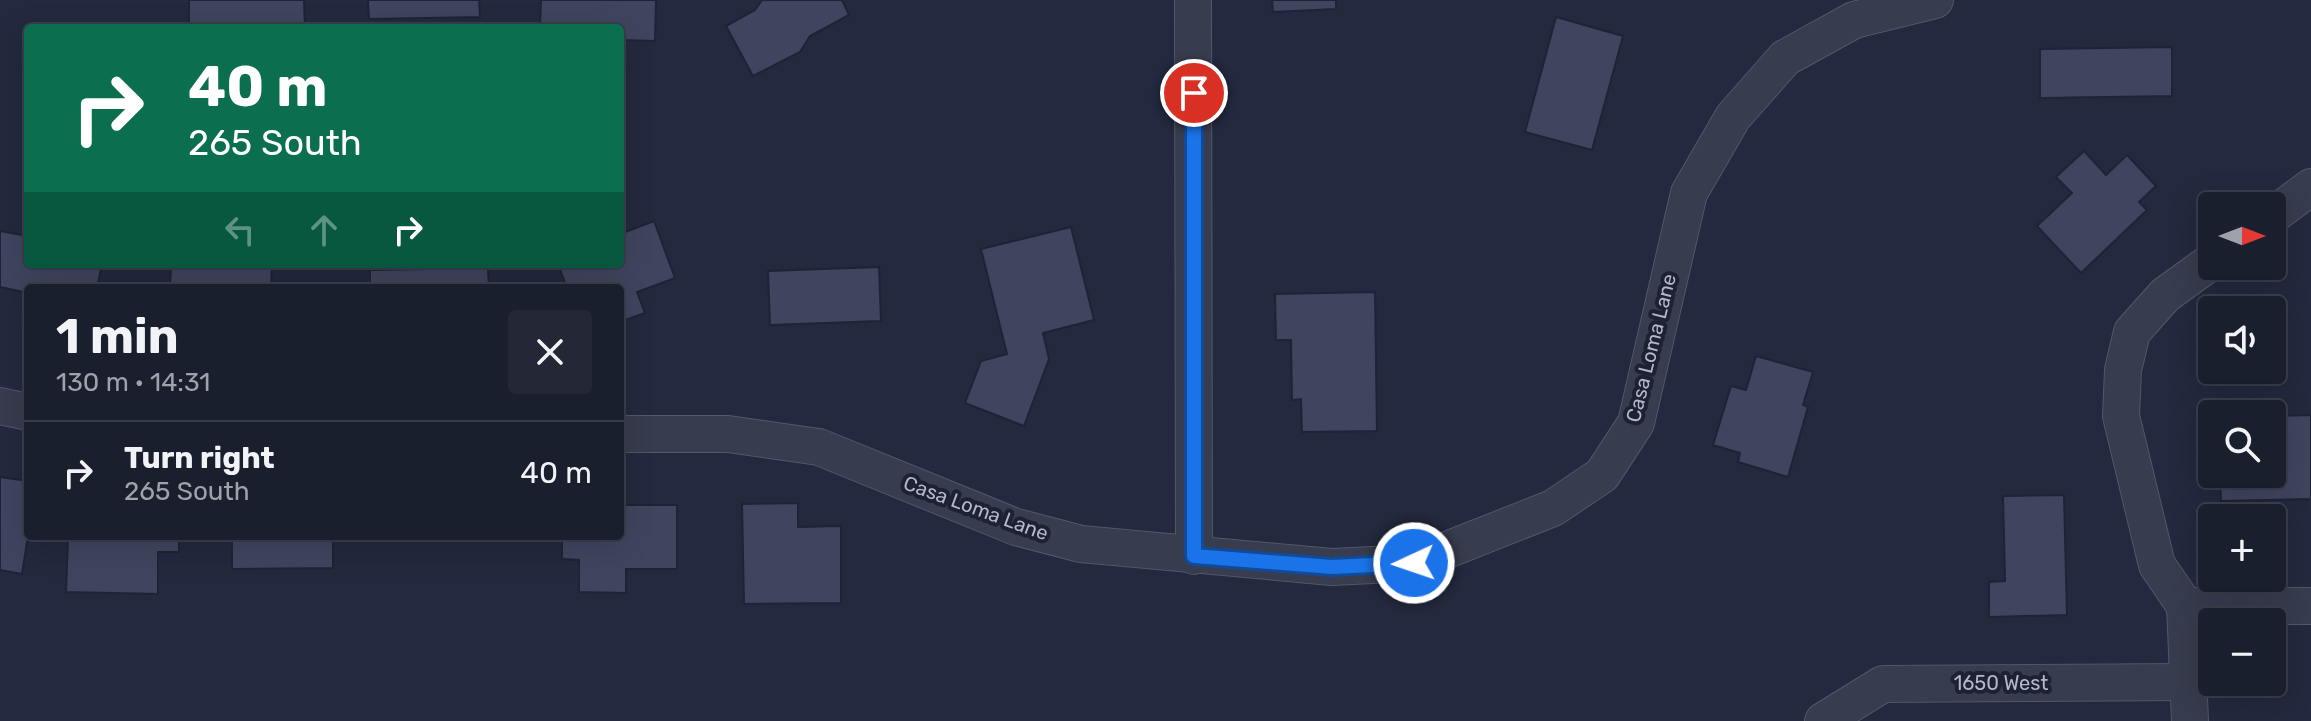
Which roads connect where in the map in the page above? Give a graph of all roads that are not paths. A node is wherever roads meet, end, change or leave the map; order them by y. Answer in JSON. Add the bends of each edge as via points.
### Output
{"nodes":[{"id":1,"x":1193,"y":0,"type":"edge"},
{"id":2,"x":1935,"y":0,"type":"edge"},
{"id":3,"x":2311,"y":187,"type":"edge"},
{"id":4,"x":2286,"y":206,"type":"edge"},
{"id":5,"x":2198,"y":271,"type":"edge"},
{"id":6,"x":0,"y":406,"type":"edge"},
{"id":7,"x":24,"y":411,"type":"edge"},
{"id":8,"x":624,"y":434,"type":"edge"},
{"id":9,"x":1194,"y":556,"type":"junction"},
{"id":10,"x":2185,"y":606,"type":"junction"},
{"id":11,"x":2311,"y":606,"type":"edge"},
{"id":12,"x":2189,"y":682,"type":"junction"},
{"id":13,"x":1823,"y":721,"type":"edge"},
{"id":14,"x":2190,"y":721,"type":"edge"}],
"edges":[{"from":1,"to":9,"type":"street"},
{"from":2,"to":9,"type":"street","name":"Casa Loma Lane","via":[[1854,20],[1785,58],[1733,117],[1689,193],[1636,423],[1602,475],[1553,508],[1414,563],[1332,567]]},
{"from":3,"to":4,"type":"street"},
{"from":5,"to":10,"type":"street","via":[[2165,295],[2132,332],[2121,416],[2157,565]]},
{"from":6,"to":7,"type":"street"},
{"from":8,"to":9,"type":"street","name":"Casa Loma Lane","via":[[728,434],[819,447],[1016,527],[1081,544]]},
{"from":10,"to":11,"type":"street"},
{"from":10,"to":12,"type":"street"},
{"from":12,"to":13,"type":"street","name":"1650 West","via":[[1883,684]]},
{"from":12,"to":14,"type":"street"}]}
